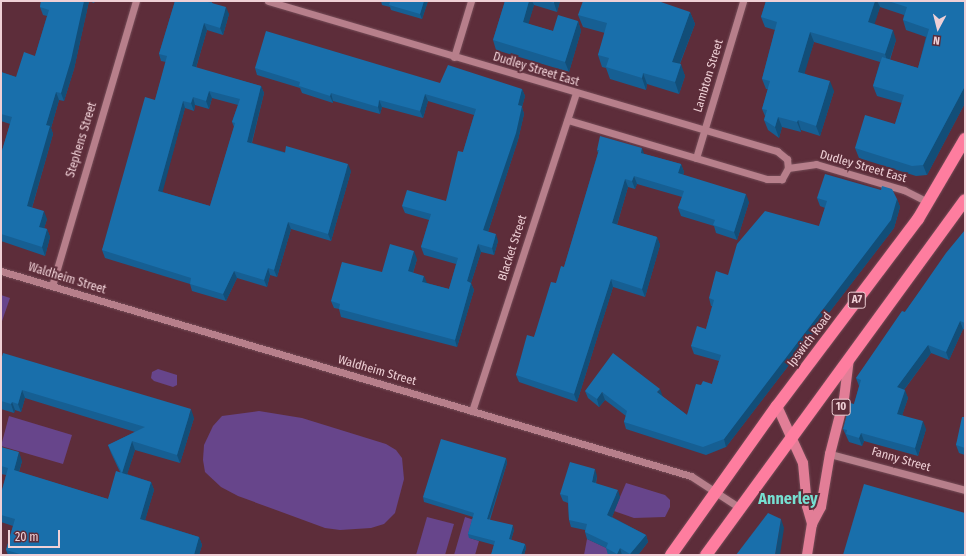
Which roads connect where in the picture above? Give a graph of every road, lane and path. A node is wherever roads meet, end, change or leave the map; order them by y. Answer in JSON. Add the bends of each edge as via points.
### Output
{"nodes":[{"id":1,"x":136,"y":1,"type":"edge"},
{"id":2,"x":268,"y":1,"type":"edge"},
{"id":3,"x":471,"y":1,"type":"edge"},
{"id":4,"x":743,"y":1,"type":"edge"},
{"id":5,"x":454,"y":57,"type":"junction"},
{"id":6,"x":576,"y":93,"type":"junction"},
{"id":7,"x":568,"y":120,"type":"junction"},
{"id":8,"x":704,"y":130,"type":"junction"},
{"id":9,"x":965,"y":139,"type":"edge"},
{"id":10,"x":696,"y":158,"type":"junction"},
{"id":11,"x":788,"y":168,"type":"junction"},
{"id":12,"x":929,"y":203,"type":"junction"},
{"id":13,"x":963,"y":206,"type":"edge"},
{"id":14,"x":1,"y":271,"type":"edge"},
{"id":15,"x":52,"y":286,"type":"junction"},
{"id":16,"x":849,"y":360,"type":"junction"},
{"id":17,"x":777,"y":406,"type":"junction"},
{"id":18,"x":472,"y":411,"type":"junction"},
{"id":19,"x":792,"y":437,"type":"junction"},
{"id":20,"x":830,"y":454,"type":"junction"},
{"id":21,"x":965,"y":490,"type":"edge"},
{"id":22,"x":717,"y":491,"type":"junction"},
{"id":23,"x":740,"y":508,"type":"junction"},
{"id":24,"x":812,"y":524,"type":"junction"},
{"id":25,"x":671,"y":555,"type":"edge"},
{"id":26,"x":706,"y":555,"type":"edge"},
{"id":27,"x":807,"y":555,"type":"edge"}],
"edges":[{"from":1,"to":15,"type":"street","name":"Stephens Street"},
{"from":2,"to":5,"type":"street","name":"Dudley Street East"},
{"from":3,"to":5,"type":"street"},
{"from":4,"to":8,"type":"street","name":"Lambton Street"},
{"from":5,"to":6,"type":"street","name":"Dudley Street East"},
{"from":6,"to":7,"type":"street","name":"Blacket Street"},
{"from":6,"to":8,"type":"street","name":"Dudley Street East"},
{"from":7,"to":10,"type":"street"},
{"from":7,"to":18,"type":"street","name":"Blacket Street"},
{"from":8,"to":10,"type":"street","name":"Lambton Street"},
{"from":8,"to":11,"type":"street","name":"Dudley Street East","via":[[777,151],[787,159]]},
{"from":9,"to":12,"type":"highway","name":"Ipswich Road","number":"A7"},
{"from":10,"to":11,"type":"street","via":[[775,181],[785,176]]},
{"from":11,"to":12,"type":"street","name":"Dudley Street East","via":[[816,164],[904,190]]},
{"from":12,"to":17,"type":"highway","name":"Ipswich Road","number":"A7"},
{"from":13,"to":16,"type":"highway","number":"A7"},
{"from":14,"to":15,"type":"street","name":"Waldheim Street"},
{"from":15,"to":18,"type":"street","name":"Waldheim Street"},
{"from":16,"to":19,"type":"highway","number":"A7"},
{"from":16,"to":20,"type":"main road","number":"10","via":[[844,399]]},
{"from":17,"to":19,"type":"main road","number":"10"},
{"from":17,"to":22,"type":"highway","name":"Ipswich Road","number":"A7"},
{"from":18,"to":22,"type":"street","name":"Waldheim Street","via":[[690,476]]},
{"from":19,"to":23,"type":"highway","number":"A7"},
{"from":19,"to":24,"type":"main road","number":"10","via":[[803,463],[807,506]]},
{"from":20,"to":21,"type":"street","name":"Fanny Street"},
{"from":20,"to":24,"type":"main road","number":"10","via":[[821,507]]},
{"from":22,"to":23,"type":"street","name":"Waldheim Street"},
{"from":22,"to":25,"type":"highway","name":"Ipswich Road","number":"A7"},
{"from":23,"to":26,"type":"highway","number":"A7"},
{"from":24,"to":27,"type":"main road","number":"10"}]}
